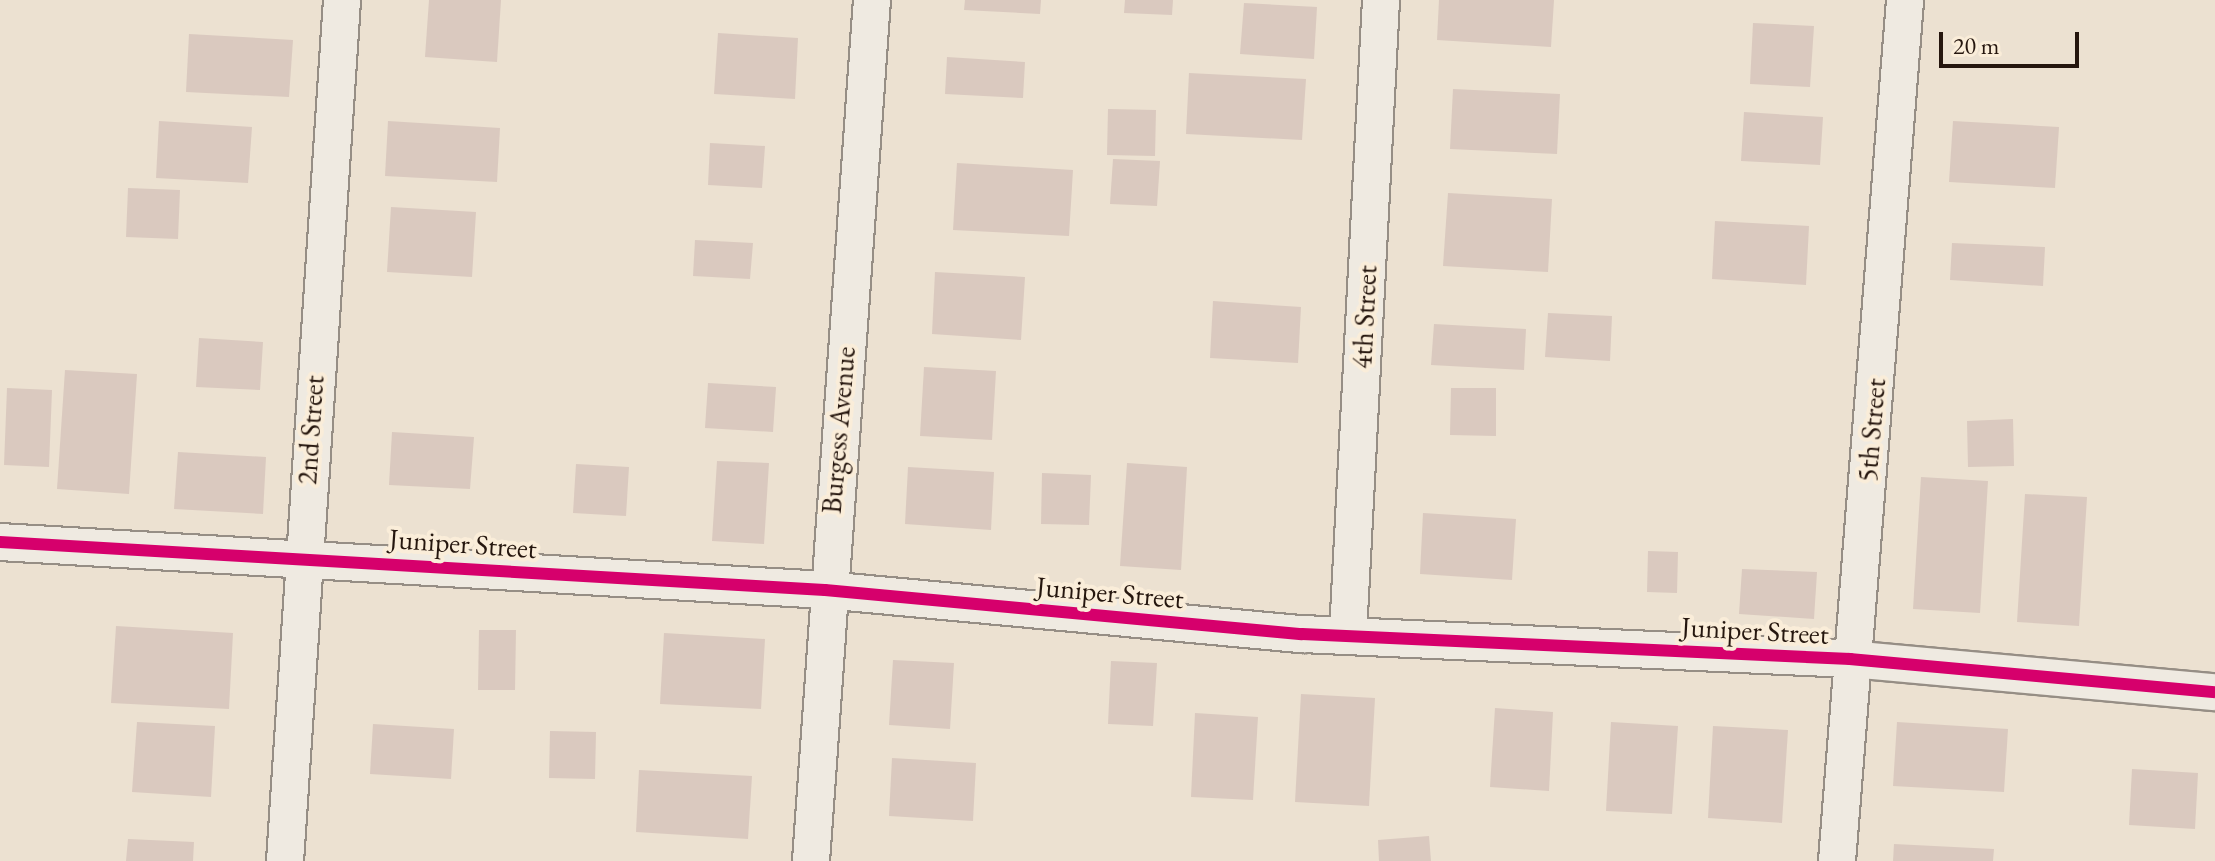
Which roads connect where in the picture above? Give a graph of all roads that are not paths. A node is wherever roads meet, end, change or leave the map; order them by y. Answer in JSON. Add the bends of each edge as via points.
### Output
{"nodes":[{"id":1,"x":342,"y":0,"type":"edge"},
{"id":2,"x":872,"y":0,"type":"edge"},
{"id":3,"x":1381,"y":0,"type":"edge"},
{"id":4,"x":1905,"y":0,"type":"edge"},
{"id":5,"x":0,"y":542,"type":"edge"},
{"id":6,"x":302,"y":555,"type":"junction"},
{"id":7,"x":825,"y":590,"type":"junction"},
{"id":8,"x":1348,"y":634,"type":"junction"},
{"id":9,"x":1850,"y":659,"type":"junction"},
{"id":10,"x":2215,"y":692,"type":"edge"},
{"id":11,"x":285,"y":861,"type":"edge"},
{"id":12,"x":811,"y":861,"type":"edge"},
{"id":13,"x":1837,"y":861,"type":"edge"}],
"edges":[{"from":1,"to":6,"type":"street","name":"2nd Street"},
{"from":2,"to":7,"type":"street","name":"Burgess Avenue"},
{"from":3,"to":8,"type":"street","name":"4th Street"},
{"from":4,"to":9,"type":"street","name":"5th Street"},
{"from":5,"to":6,"type":"street","name":"Juniper Street"},
{"from":6,"to":7,"type":"street","name":"Juniper Street"},
{"from":6,"to":11,"type":"street","name":"2nd Street"},
{"from":7,"to":8,"type":"street","name":"Juniper Street"},
{"from":7,"to":12,"type":"street","name":"Burgess Avenue"},
{"from":8,"to":9,"type":"street","name":"Juniper Street"},
{"from":9,"to":10,"type":"street","name":"Juniper Street"},
{"from":9,"to":13,"type":"street","name":"5th Street"}]}
